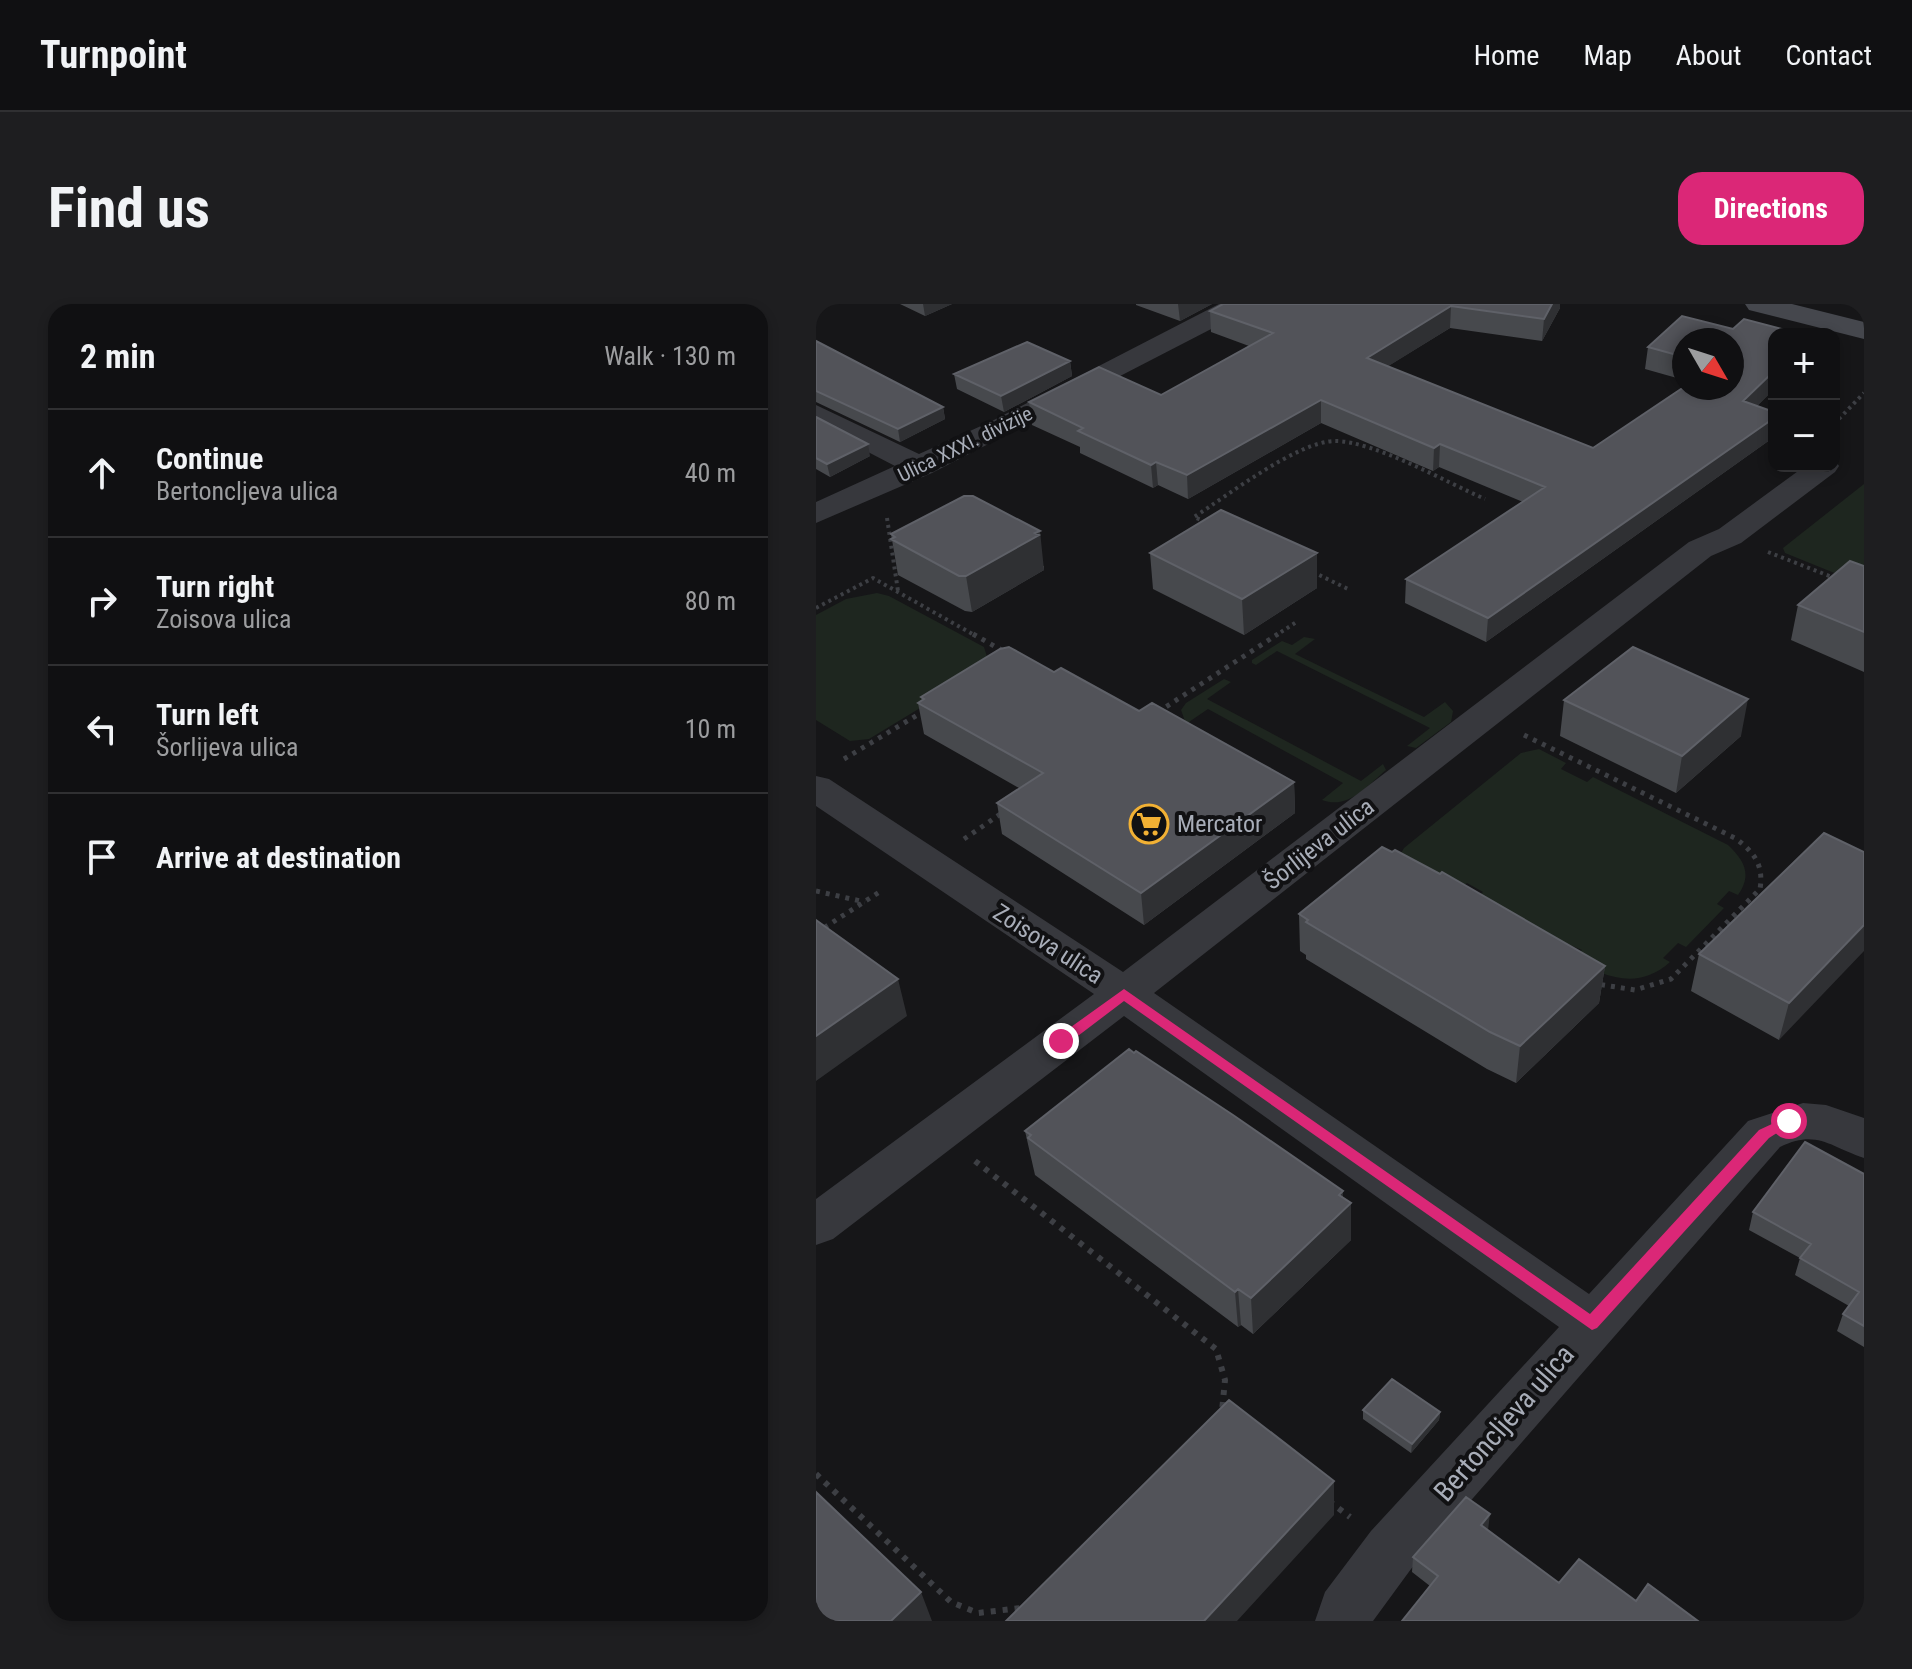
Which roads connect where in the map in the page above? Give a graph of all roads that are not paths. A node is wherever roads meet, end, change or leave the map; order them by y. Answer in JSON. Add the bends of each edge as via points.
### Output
{"nodes":[{"id":1,"x":1239,"y":304,"type":"edge"},
{"id":2,"x":1759,"y":304,"type":"edge"},
{"id":3,"x":1864,"y":331,"type":"edge"},
{"id":4,"x":816,"y":414,"type":"edge"},
{"id":5,"x":921,"y":467,"type":"junction"},
{"id":6,"x":1807,"y":472,"type":"edge"},
{"id":7,"x":816,"y":514,"type":"edge"},
{"id":8,"x":829,"y":774,"type":"edge"},
{"id":9,"x":1124,"y":994,"type":"junction"},
{"id":10,"x":1864,"y":1140,"type":"edge"},
{"id":11,"x":816,"y":1225,"type":"edge"},
{"id":12,"x":1592,"y":1323,"type":"junction"},
{"id":13,"x":1344,"y":1621,"type":"edge"}],
"edges":[{"from":1,"to":5,"type":"street","name":"Ulica XXXI. divizije"},
{"from":2,"to":3,"type":"main road"},
{"from":4,"to":5,"type":"street"},
{"from":5,"to":7,"type":"street","name":"Ulica XXXI. divizije"},
{"from":6,"to":9,"type":"street","name":"Šorlijeva ulica","via":[[1730,536],[1700,549]]},
{"from":8,"to":9,"type":"street","name":"Zoisova ulica"},
{"from":9,"to":11,"type":"street","name":"Šorlijeva ulica"},
{"from":9,"to":12,"type":"street","name":"Zoisova ulica"},
{"from":10,"to":12,"type":"street","name":"Bertoncljeva ulica","via":[[1817,1120],[1789,1121],[1764,1134]]},
{"from":12,"to":13,"type":"street","name":"Bertoncljeva ulica","via":[[1391,1550],[1345,1612]]}]}
